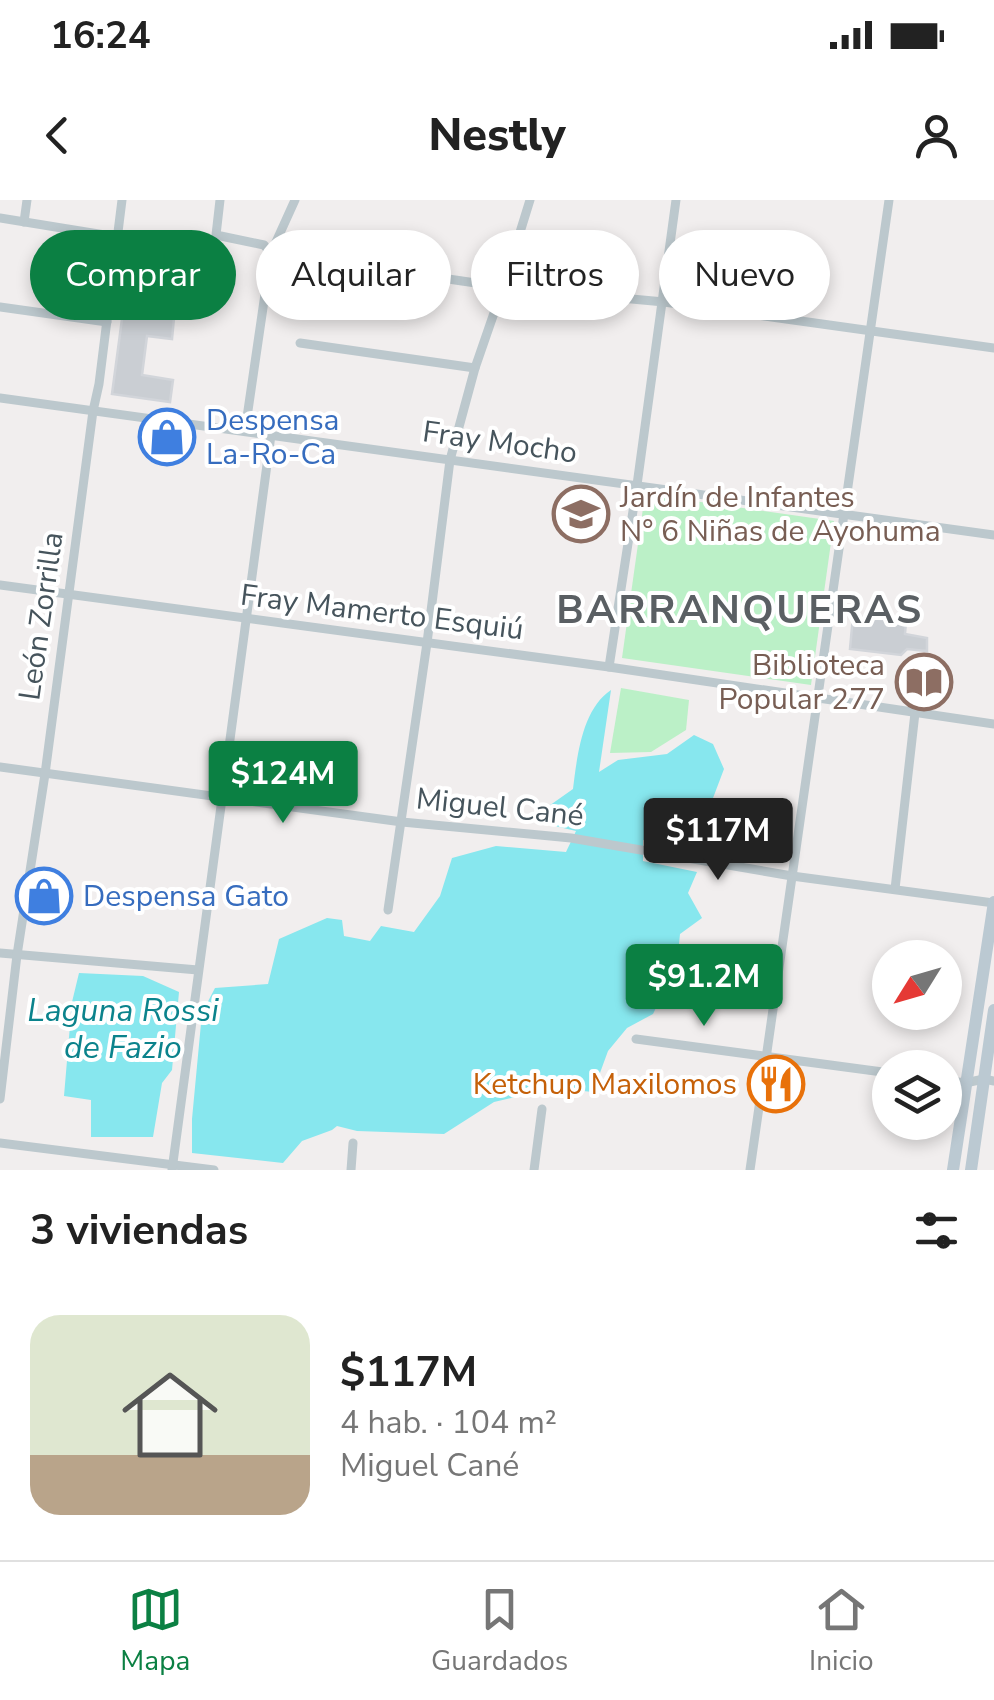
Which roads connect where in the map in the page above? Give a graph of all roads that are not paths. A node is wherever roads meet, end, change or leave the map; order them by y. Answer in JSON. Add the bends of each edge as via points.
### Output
{"nodes":[{"id":1,"x":27,"y":200,"type":"edge"},
{"id":2,"x":122,"y":200,"type":"edge"},
{"id":3,"x":220,"y":200,"type":"edge"},
{"id":4,"x":295,"y":200,"type":"edge"},
{"id":5,"x":530,"y":200,"type":"edge"},
{"id":6,"x":676,"y":200,"type":"edge"},
{"id":7,"x":889,"y":200,"type":"edge"},
{"id":8,"x":0,"y":218,"type":"edge"},
{"id":9,"x":24,"y":222,"type":"junction"},
{"id":10,"x":74,"y":230,"type":"edge"},
{"id":11,"x":118,"y":230,"type":"edge"},
{"id":12,"x":281,"y":230,"type":"edge"},
{"id":13,"x":521,"y":230,"type":"edge"},
{"id":14,"x":672,"y":230,"type":"edge"},
{"id":15,"x":256,"y":242,"type":"edge"},
{"id":16,"x":0,"y":307,"type":"edge"},
{"id":17,"x":261,"y":320,"type":"edge"},
{"id":18,"x":491,"y":320,"type":"edge"},
{"id":19,"x":661,"y":320,"type":"edge"},
{"id":20,"x":788,"y":320,"type":"edge"},
{"id":21,"x":107,"y":322,"type":"joint"},
{"id":22,"x":871,"y":332,"type":"junction"},
{"id":23,"x":300,"y":343,"type":"dead end"},
{"id":24,"x":994,"y":348,"type":"edge"},
{"id":25,"x":474,"y":368,"type":"junction"},
{"id":26,"x":0,"y":398,"type":"edge"},
{"id":27,"x":93,"y":411,"type":"junction"},
{"id":28,"x":245,"y":432,"type":"junction"},
{"id":29,"x":271,"y":435,"type":"junction"},
{"id":30,"x":450,"y":460,"type":"junction"},
{"id":31,"x":637,"y":485,"type":"junction"},
{"id":32,"x":844,"y":516,"type":"junction"},
{"id":33,"x":994,"y":535,"type":"edge"},
{"id":34,"x":0,"y":585,"type":"edge"},
{"id":35,"x":69,"y":596,"type":"junction"},
{"id":36,"x":247,"y":620,"type":"junction"},
{"id":37,"x":427,"y":642,"type":"junction"},
{"id":38,"x":610,"y":668,"type":"junction"},
{"id":39,"x":818,"y":698,"type":"junction"},
{"id":40,"x":915,"y":713,"type":"junction"},
{"id":41,"x":994,"y":724,"type":"edge"},
{"id":42,"x":0,"y":768,"type":"edge"},
{"id":43,"x":45,"y":774,"type":"junction"},
{"id":44,"x":221,"y":799,"type":"junction"},
{"id":45,"x":402,"y":822,"type":"junction"},
{"id":46,"x":792,"y":876,"type":"junction"},
{"id":47,"x":895,"y":890,"type":"junction"},
{"id":48,"x":994,"y":902,"type":"edge"},
{"id":49,"x":388,"y":910,"type":"dead end"},
{"id":50,"x":0,"y":953,"type":"edge"},
{"id":51,"x":16,"y":955,"type":"junction"},
{"id":52,"x":198,"y":970,"type":"junction"},
{"id":53,"x":994,"y":1010,"type":"edge"},
{"id":54,"x":636,"y":1038,"type":"dead end"},
{"id":55,"x":766,"y":1058,"type":"junction"},
{"id":56,"x":872,"y":1071,"type":"edge"},
{"id":57,"x":989,"y":1080,"type":"edge"},
{"id":58,"x":962,"y":1082,"type":"edge"},
{"id":59,"x":965,"y":1082,"type":"junction"},
{"id":60,"x":0,"y":1099,"type":"edge"},
{"id":61,"x":542,"y":1109,"type":"dead end"},
{"id":62,"x":353,"y":1142,"type":"dead end"},
{"id":63,"x":0,"y":1143,"type":"edge"},
{"id":64,"x":172,"y":1167,"type":"edge"},
{"id":65,"x":214,"y":1170,"type":"edge"},
{"id":66,"x":351,"y":1170,"type":"edge"},
{"id":67,"x":534,"y":1170,"type":"edge"},
{"id":68,"x":750,"y":1170,"type":"edge"},
{"id":69,"x":953,"y":1170,"type":"edge"},
{"id":70,"x":972,"y":1170,"type":"edge"}],
"edges":[{"from":1,"to":9,"type":"street"},
{"from":2,"to":11,"type":"street","name":"León Zorrilla"},
{"from":3,"to":15,"type":"street","via":[[216,235]]},
{"from":4,"to":12,"type":"street"},
{"from":5,"to":13,"type":"street"},
{"from":6,"to":14,"type":"street"},
{"from":7,"to":22,"type":"street"},
{"from":8,"to":9,"type":"street"},
{"from":9,"to":10,"type":"street"},
{"from":16,"to":21,"type":"street"},
{"from":17,"to":28,"type":"street"},
{"from":18,"to":25,"type":"street"},
{"from":19,"to":31,"type":"street"},
{"from":20,"to":22,"type":"street"},
{"from":21,"to":27,"type":"street","name":"León Zorrilla"},
{"from":22,"to":24,"type":"street"},
{"from":22,"to":32,"type":"street"},
{"from":23,"to":25,"type":"street"},
{"from":25,"to":30,"type":"street"},
{"from":26,"to":27,"type":"street","name":"Fray Mocho"},
{"from":27,"to":28,"type":"street","name":"Fray Mocho"},
{"from":27,"to":35,"type":"street","name":"León Zorrilla"},
{"from":28,"to":29,"type":"street","name":"Fray Mocho"},
{"from":29,"to":30,"type":"street","name":"Fray Mocho"},
{"from":29,"to":36,"type":"street"},
{"from":30,"to":31,"type":"street","name":"Fray Mocho"},
{"from":30,"to":37,"type":"street"},
{"from":31,"to":32,"type":"street","name":"Fray Mocho"},
{"from":31,"to":38,"type":"street"},
{"from":32,"to":33,"type":"street","name":"Fray Mocho"},
{"from":32,"to":39,"type":"street"},
{"from":34,"to":35,"type":"street","name":"Fray Mamerto Esquiú"},
{"from":35,"to":36,"type":"street","name":"Fray Mamerto Esquiú"},
{"from":35,"to":43,"type":"street","name":"León Zorrilla"},
{"from":36,"to":37,"type":"street","name":"Fray Mamerto Esquiú"},
{"from":36,"to":44,"type":"street"},
{"from":37,"to":38,"type":"street","name":"Fray Mamerto Esquiú"},
{"from":37,"to":45,"type":"street"},
{"from":38,"to":39,"type":"street","name":"Fray Mamerto Esquiú"},
{"from":39,"to":40,"type":"street","name":"Fray Mamerto Esquiú"},
{"from":39,"to":46,"type":"street"},
{"from":40,"to":41,"type":"street","name":"Fray Mamerto Esquiú"},
{"from":40,"to":47,"type":"street"},
{"from":42,"to":43,"type":"street","name":"Miguel Cané"},
{"from":43,"to":44,"type":"street","name":"Miguel Cané"},
{"from":43,"to":51,"type":"street","name":"León Zorrilla"},
{"from":44,"to":45,"type":"street","name":"Miguel Cané"},
{"from":44,"to":52,"type":"street"},
{"from":45,"to":46,"type":"street","name":"Miguel Cané","via":[[570,838]]},
{"from":45,"to":49,"type":"street"},
{"from":46,"to":47,"type":"street","name":"Miguel Cané"},
{"from":46,"to":55,"type":"street"},
{"from":47,"to":48,"type":"street","name":"Miguel Cané"},
{"from":48,"to":59,"type":"main road"},
{"from":50,"to":51,"type":"street"},
{"from":51,"to":52,"type":"street"},
{"from":51,"to":60,"type":"street","name":"León Zorrilla"},
{"from":52,"to":64,"type":"street"},
{"from":53,"to":57,"type":"main road"},
{"from":54,"to":55,"type":"street"},
{"from":55,"to":56,"type":"street"},
{"from":55,"to":68,"type":"street"},
{"from":57,"to":59,"type":"street"},
{"from":57,"to":70,"type":"main road"},
{"from":58,"to":59,"type":"street"},
{"from":59,"to":69,"type":"main road"},
{"from":61,"to":67,"type":"street"},
{"from":62,"to":66,"type":"street"},
{"from":63,"to":64,"type":"street"},
{"from":64,"to":65,"type":"street"}]}
